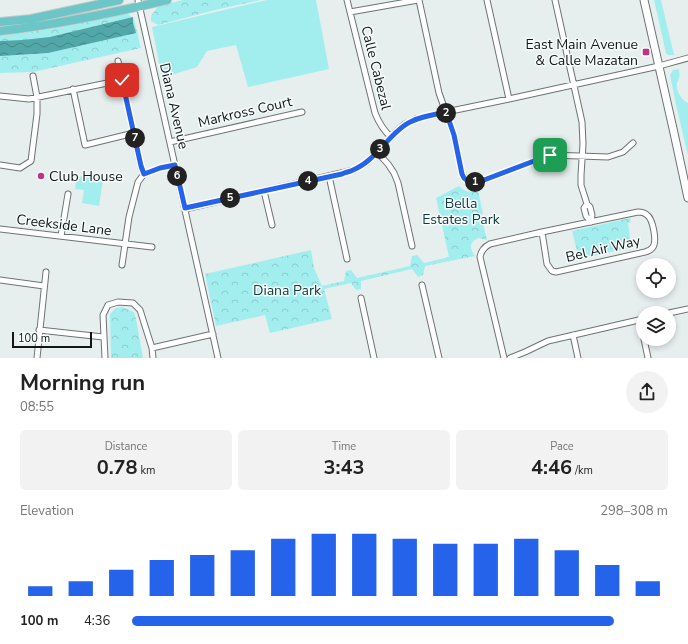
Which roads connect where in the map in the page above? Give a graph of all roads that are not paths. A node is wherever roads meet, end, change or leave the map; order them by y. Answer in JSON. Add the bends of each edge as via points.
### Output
{"nodes":[{"id":1,"x":119,"y":0,"type":"edge"},
{"id":2,"x":167,"y":0,"type":"edge"},
{"id":3,"x":347,"y":0,"type":"edge"},
{"id":4,"x":418,"y":0,"type":"edge"},
{"id":5,"x":487,"y":0,"type":"edge"},
{"id":6,"x":555,"y":0,"type":"edge"},
{"id":7,"x":644,"y":0,"type":"edge"},
{"id":8,"x":139,"y":3,"type":"edge"},
{"id":9,"x":350,"y":12,"type":"junction"},
{"id":10,"x":0,"y":22,"type":"edge"},
{"id":11,"x":0,"y":31,"type":"edge"},
{"id":12,"x":688,"y":58,"type":"edge"},
{"id":13,"x":118,"y":61,"type":"dead end"},
{"id":14,"x":659,"y":66,"type":"junction"},
{"id":15,"x":33,"y":76,"type":"dead end"},
{"id":16,"x":122,"y":80,"type":"junction"},
{"id":17,"x":574,"y":84,"type":"junction"},
{"id":18,"x":73,"y":89,"type":"junction"},
{"id":19,"x":0,"y":96,"type":"edge"},
{"id":20,"x":37,"y":97,"type":"junction"},
{"id":21,"x":509,"y":99,"type":"junction"},
{"id":22,"x":302,"y":112,"type":"dead end"},
{"id":23,"x":446,"y":112,"type":"junction"},
{"id":24,"x":134,"y":133,"type":"junction"},
{"id":25,"x":391,"y":137,"type":"junction"},
{"id":26,"x":170,"y":142,"type":"junction"},
{"id":27,"x":633,"y":143,"type":"dead end"},
{"id":28,"x":377,"y":152,"type":"junction"},
{"id":29,"x":582,"y":157,"type":"junction"},
{"id":30,"x":0,"y":165,"type":"edge"},
{"id":31,"x":175,"y":165,"type":"junction"},
{"id":32,"x":144,"y":174,"type":"junction"},
{"id":33,"x":329,"y":176,"type":"junction"},
{"id":34,"x":264,"y":191,"type":"junction"},
{"id":35,"x":68,"y":194,"type":"dead end"},
{"id":36,"x":688,"y":198,"type":"edge"},
{"id":37,"x":185,"y":208,"type":"junction"},
{"id":38,"x":591,"y":222,"type":"junction"},
{"id":39,"x":272,"y":225,"type":"dead end"},
{"id":40,"x":0,"y":229,"type":"edge"},
{"id":41,"x":542,"y":232,"type":"junction"},
{"id":42,"x":61,"y":236,"type":"junction"},
{"id":43,"x":126,"y":244,"type":"junction"},
{"id":44,"x":412,"y":246,"type":"dead end"},
{"id":45,"x":152,"y":247,"type":"dead end"},
{"id":46,"x":347,"y":259,"type":"dead end"},
{"id":47,"x":122,"y":264,"type":"dead end"},
{"id":48,"x":46,"y":272,"type":"dead end"},
{"id":49,"x":0,"y":280,"type":"edge"},
{"id":50,"x":422,"y":285,"type":"dead end"},
{"id":51,"x":44,"y":286,"type":"junction"},
{"id":52,"x":361,"y":298,"type":"dead end"},
{"id":53,"x":688,"y":309,"type":"edge"},
{"id":54,"x":676,"y":312,"type":"edge"},
{"id":55,"x":636,"y":320,"type":"edge"},
{"id":56,"x":39,"y":330,"type":"junction"},
{"id":57,"x":213,"y":334,"type":"junction"},
{"id":58,"x":573,"y":335,"type":"junction"},
{"id":59,"x":103,"y":337,"type":"junction"},
{"id":60,"x":645,"y":346,"type":"edge"},
{"id":61,"x":152,"y":348,"type":"junction"},
{"id":62,"x":37,"y":358,"type":"edge"},
{"id":63,"x":105,"y":358,"type":"edge"},
{"id":64,"x":153,"y":358,"type":"edge"},
{"id":65,"x":218,"y":358,"type":"edge"},
{"id":66,"x":374,"y":358,"type":"edge"},
{"id":67,"x":438,"y":358,"type":"edge"},
{"id":68,"x":504,"y":358,"type":"edge"},
{"id":69,"x":510,"y":358,"type":"edge"},
{"id":70,"x":578,"y":358,"type":"edge"},
{"id":71,"x":648,"y":358,"type":"edge"}],
"edges":[{"from":1,"to":10,"type":"main road","via":[[31,19]]},
{"from":2,"to":8,"type":"main road"},
{"from":3,"to":9,"type":"street","name":"Calle Cabezal"},
{"from":4,"to":9,"type":"street"},
{"from":4,"to":23,"type":"street","via":[[439,93]]},
{"from":5,"to":21,"type":"street"},
{"from":6,"to":17,"type":"street"},
{"from":7,"to":14,"type":"main road"},
{"from":8,"to":11,"type":"main road","via":[[57,23]]},
{"from":8,"to":26,"type":"street","name":"Diana Avenue"},
{"from":9,"to":25,"type":"street","name":"Calle Cabezal","via":[[375,113],[382,128]]},
{"from":12,"to":14,"type":"street"},
{"from":13,"to":16,"type":"street"},
{"from":14,"to":17,"type":"street"},
{"from":14,"to":36,"type":"main road"},
{"from":15,"to":20,"type":"street"},
{"from":16,"to":18,"type":"street"},
{"from":16,"to":24,"type":"street"},
{"from":17,"to":21,"type":"street"},
{"from":17,"to":29,"type":"street","via":[[582,122]]},
{"from":18,"to":20,"type":"street"},
{"from":18,"to":24,"type":"street","via":[[85,144]]},
{"from":19,"to":20,"type":"street","via":[[29,99]]},
{"from":20,"to":30,"type":"street","via":[[31,161],[20,168]]},
{"from":21,"to":23,"type":"street"},
{"from":22,"to":26,"type":"street","name":"Markross Court"},
{"from":23,"to":25,"type":"street","via":[[405,124]]},
{"from":23,"to":29,"type":"street","via":[[462,174],[468,181],[484,180],[550,155]]},
{"from":24,"to":32,"type":"street"},
{"from":25,"to":28,"type":"street"},
{"from":26,"to":31,"type":"street","name":"Diana Avenue"},
{"from":27,"to":29,"type":"street","via":[[623,152],[608,157]]},
{"from":28,"to":33,"type":"street","via":[[354,170]]},
{"from":28,"to":44,"type":"street","via":[[388,164],[398,183]]},
{"from":29,"to":38,"type":"street","via":[[581,185],[590,207]]},
{"from":31,"to":32,"type":"street"},
{"from":31,"to":37,"type":"street","name":"Diana Avenue"},
{"from":32,"to":43,"type":"street","name":"Creekside Lane","via":[[138,182]]},
{"from":33,"to":34,"type":"street"},
{"from":33,"to":46,"type":"street"},
{"from":34,"to":37,"type":"street"},
{"from":34,"to":39,"type":"street"},
{"from":35,"to":42,"type":"street"},
{"from":37,"to":57,"type":"street","name":"Diana Avenue"},
{"from":38,"to":41,"type":"street","name":"Bel Air Way"},
{"from":38,"to":41,"type":"street","name":"Bel Air Way","via":[[642,212],[652,221],[655,243],[645,252],[556,272],[547,264]]},
{"from":40,"to":42,"type":"street","name":"Creekside Lane"},
{"from":41,"to":68,"type":"street","name":"Bel Air Way","via":[[490,244],[485,246],[481,253],[480,258]]},
{"from":42,"to":43,"type":"street","name":"Creekside Lane"},
{"from":43,"to":45,"type":"street"},
{"from":43,"to":47,"type":"street","name":"Creekside Lane"},
{"from":48,"to":51,"type":"street"},
{"from":49,"to":51,"type":"street"},
{"from":50,"to":67,"type":"street"},
{"from":51,"to":56,"type":"street"},
{"from":52,"to":66,"type":"street"},
{"from":53,"to":54,"type":"street"},
{"from":55,"to":58,"type":"street"},
{"from":56,"to":59,"type":"street"},
{"from":56,"to":62,"type":"street"},
{"from":57,"to":61,"type":"street"},
{"from":57,"to":65,"type":"street","name":"Diana Avenue"},
{"from":58,"to":69,"type":"street","via":[[548,341]]},
{"from":58,"to":70,"type":"street"},
{"from":59,"to":61,"type":"street","via":[[103,315],[108,305],[118,302],[133,303],[140,310]]},
{"from":59,"to":63,"type":"street"},
{"from":60,"to":71,"type":"street"},
{"from":61,"to":64,"type":"street"}]}
